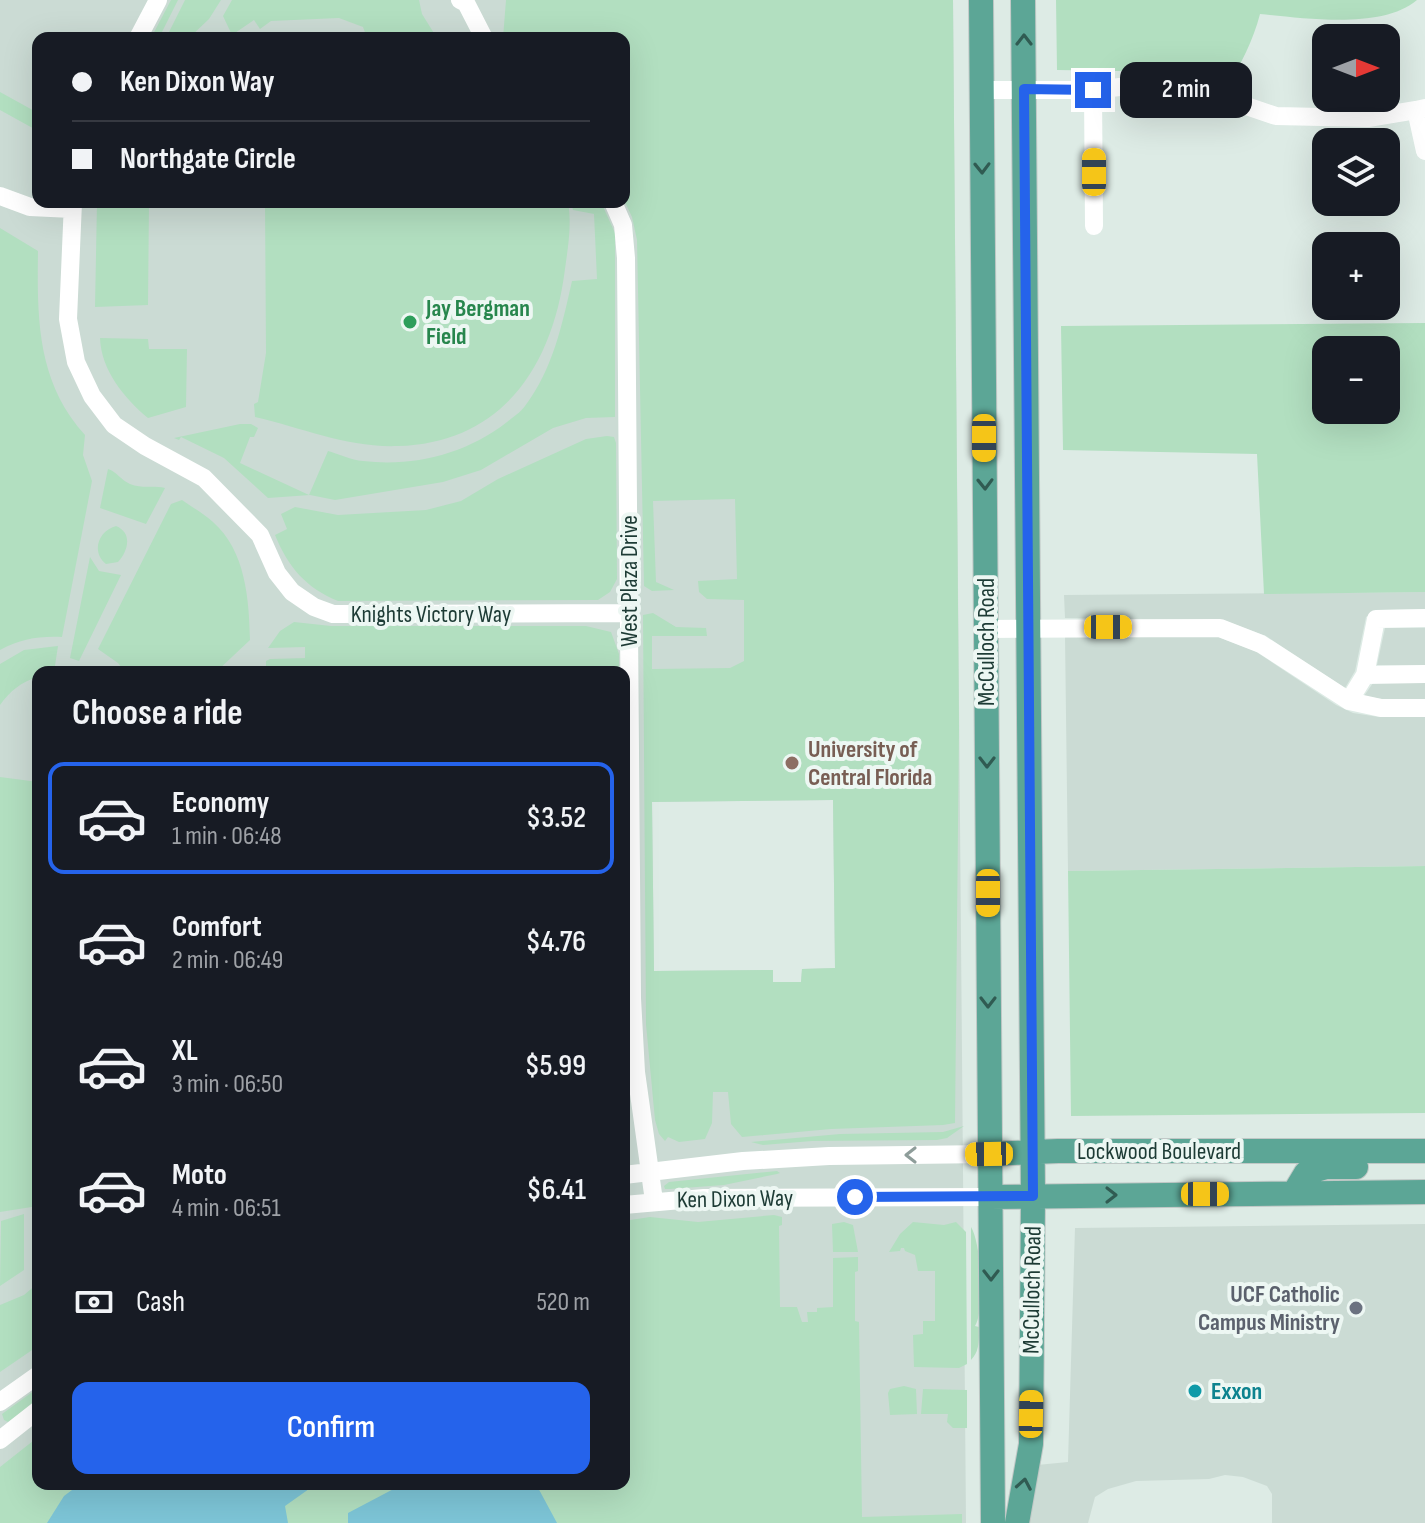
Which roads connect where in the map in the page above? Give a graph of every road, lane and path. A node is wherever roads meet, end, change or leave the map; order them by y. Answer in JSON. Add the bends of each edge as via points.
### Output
{"nodes":[{"id":1,"x":158,"y":0,"type":"edge"},
{"id":2,"x":460,"y":0,"type":"edge"},
{"id":3,"x":981,"y":0,"type":"edge"},
{"id":4,"x":1023,"y":0,"type":"edge"},
{"id":5,"x":141,"y":32,"type":"edge"},
{"id":6,"x":481,"y":32,"type":"edge"},
{"id":7,"x":1024,"y":89,"type":"junction"},
{"id":8,"x":981,"y":90,"type":"junction"},
{"id":9,"x":1093,"y":90,"type":"junction"},
{"id":10,"x":1420,"y":109,"type":"edge"},
{"id":11,"x":1425,"y":151,"type":"edge"},
{"id":12,"x":0,"y":196,"type":"edge"},
{"id":13,"x":32,"y":207,"type":"edge"},
{"id":14,"x":73,"y":208,"type":"edge"},
{"id":15,"x":616,"y":208,"type":"edge"},
{"id":16,"x":1094,"y":226,"type":"dead end"},
{"id":17,"x":629,"y":613,"type":"junction"},
{"id":18,"x":1425,"y":618,"type":"edge"},
{"id":19,"x":1028,"y":628,"type":"junction"},
{"id":20,"x":986,"y":629,"type":"junction"},
{"id":21,"x":629,"y":666,"type":"edge"},
{"id":22,"x":1425,"y":674,"type":"edge"},
{"id":23,"x":1365,"y":675,"type":"junction"},
{"id":24,"x":1349,"y":701,"type":"junction"},
{"id":25,"x":1425,"y":708,"type":"edge"},
{"id":26,"x":630,"y":741,"type":"edge"},
{"id":27,"x":1425,"y":1151,"type":"edge"},
{"id":28,"x":989,"y":1154,"type":"junction"},
{"id":29,"x":1033,"y":1154,"type":"junction"},
{"id":30,"x":1425,"y":1161,"type":"edge"},
{"id":31,"x":649,"y":1171,"type":"junction"},
{"id":32,"x":630,"y":1174,"type":"edge"},
{"id":33,"x":1425,"y":1179,"type":"edge"},
{"id":34,"x":1425,"y":1192,"type":"edge"},
{"id":35,"x":1294,"y":1193,"type":"junction"},
{"id":36,"x":1342,"y":1193,"type":"junction"},
{"id":37,"x":1033,"y":1196,"type":"junction"},
{"id":38,"x":990,"y":1197,"type":"junction"},
{"id":39,"x":654,"y":1201,"type":"junction"},
{"id":40,"x":630,"y":1204,"type":"edge"},
{"id":41,"x":32,"y":1379,"type":"edge"},
{"id":42,"x":0,"y":1402,"type":"edge"},
{"id":43,"x":32,"y":1415,"type":"edge"},
{"id":44,"x":0,"y":1440,"type":"edge"},
{"id":45,"x":1031,"y":1444,"type":"junction"},
{"id":46,"x":990,"y":1475,"type":"junction"},
{"id":47,"x":993,"y":1523,"type":"edge"},
{"id":48,"x":1017,"y":1523,"type":"edge"}],
"edges":[{"from":1,"to":5,"type":"street"},
{"from":2,"to":6,"type":"street"},
{"from":3,"to":8,"type":"main road","name":"McCulloch Road"},
{"from":7,"to":4,"type":"main road","name":"McCulloch Road","one_way":true},
{"from":7,"to":8,"type":"street"},
{"from":7,"to":9,"type":"street"},
{"from":7,"to":19,"type":"main road","name":"McCulloch Road"},
{"from":8,"to":20,"type":"main road","name":"McCulloch Road","one_way":true},
{"from":9,"to":10,"type":"street","via":[[1173,81],[1276,116],[1368,118]]},
{"from":9,"to":16,"type":"street"},
{"from":10,"to":11,"type":"street"},
{"from":12,"to":13,"type":"street"},
{"from":14,"to":17,"type":"street","name":"Knights Victory Way","via":[[68,319],[76,362],[92,396],[114,425],[204,478],[260,535],[292,592],[333,614]]},
{"from":15,"to":17,"type":"street","name":"West Plaza Drive","via":[[626,258]]},
{"from":17,"to":21,"type":"street","name":"West Plaza Drive"},
{"from":18,"to":23,"type":"street","via":[[1376,619]]},
{"from":19,"to":20,"type":"street"},
{"from":19,"to":24,"type":"street","via":[[1220,628],[1261,644]]},
{"from":19,"to":29,"type":"main road","name":"McCulloch Road"},
{"from":20,"to":28,"type":"main road","name":"McCulloch Road","one_way":true},
{"from":22,"to":23,"type":"street"},
{"from":23,"to":24,"type":"street"},
{"from":24,"to":25,"type":"street","via":[[1381,708]]},
{"from":26,"to":31,"type":"street","name":"West Plaza Drive","via":[[632,998]]},
{"from":27,"to":29,"type":"main road","name":"Lockwood Boulevard"},
{"from":28,"to":29,"type":"main road","name":"Lockwood Boulevard"},
{"from":28,"to":31,"type":"street","name":"Ken Dixon Way","one_way":true,"via":[[829,1156]]},
{"from":28,"to":38,"type":"main road","name":"McCulloch Road"},
{"from":29,"to":37,"type":"main road","name":"McCulloch Road"},
{"from":30,"to":35,"type":"main road","via":[[1415,1166],[1326,1167],[1306,1173]]},
{"from":31,"to":32,"type":"street","name":"Ken Dixon Way"},
{"from":31,"to":39,"type":"street","name":"West Plaza Drive"},
{"from":33,"to":36,"type":"main road","via":[[1363,1180]]},
{"from":34,"to":36,"type":"main road","name":"Lockwood Boulevard"},
{"from":35,"to":36,"type":"main road","name":"Lockwood Boulevard"},
{"from":37,"to":35,"type":"main road","name":"Lockwood Boulevard","one_way":true},
{"from":37,"to":38,"type":"main road","name":"Lockwood Boulevard"},
{"from":37,"to":45,"type":"main road","name":"McCulloch Road"},
{"from":38,"to":39,"type":"street","name":"Ken Dixon Way"},
{"from":38,"to":46,"type":"main road","name":"McCulloch Road","one_way":true},
{"from":39,"to":40,"type":"street","name":"Ken Dixon Way"},
{"from":41,"to":42,"type":"street"},
{"from":43,"to":44,"type":"street"},
{"from":45,"to":46,"type":"main road"},
{"from":48,"to":45,"type":"main road","name":"McCulloch Road","one_way":true},
{"from":46,"to":47,"type":"main road","name":"McCulloch Road"}]}
